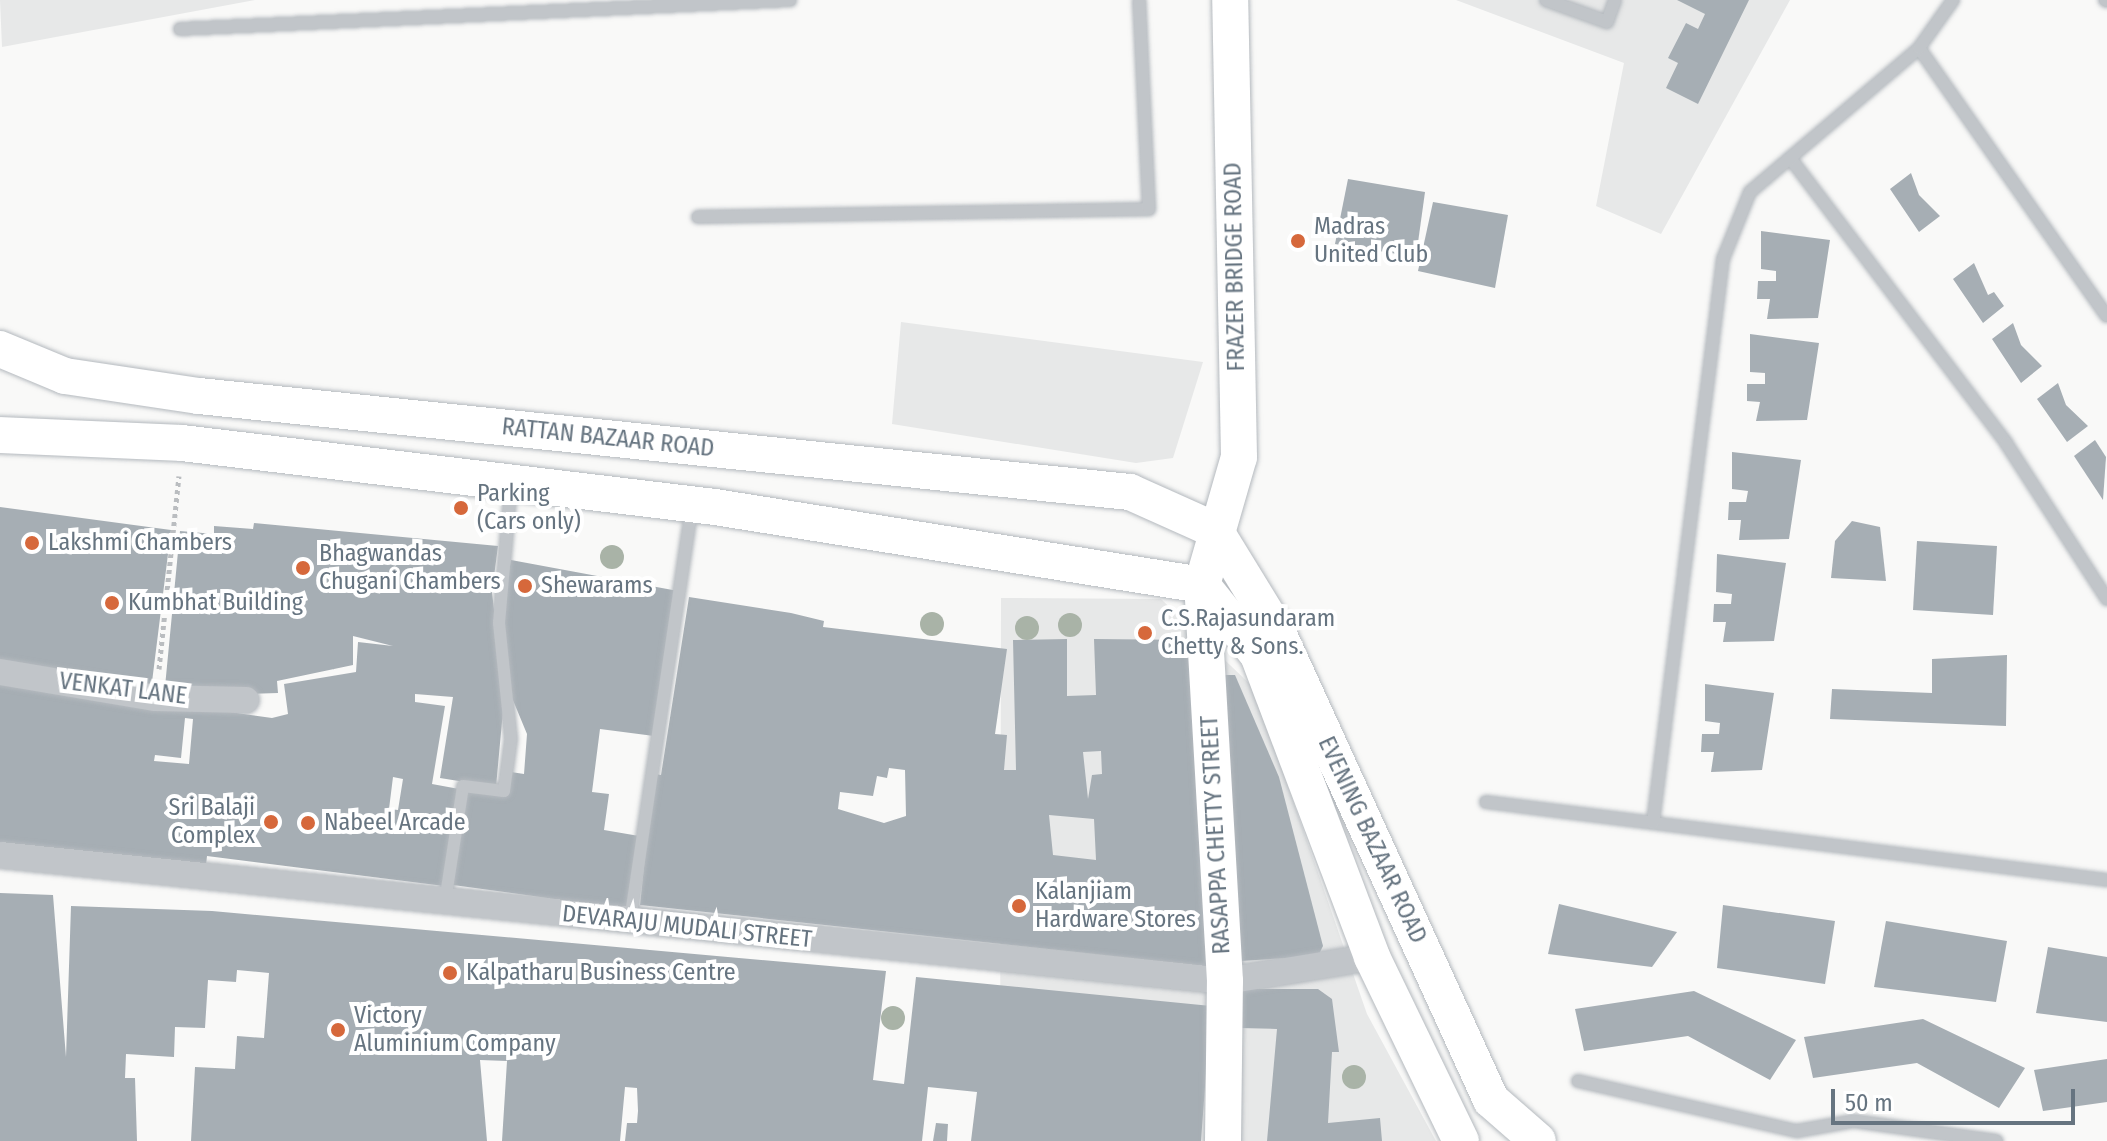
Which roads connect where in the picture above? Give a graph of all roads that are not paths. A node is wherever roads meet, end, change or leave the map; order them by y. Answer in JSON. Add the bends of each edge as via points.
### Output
{"nodes":[{"id":1,"x":790,"y":0,"type":"edge"},
{"id":2,"x":1139,"y":0,"type":"edge"},
{"id":3,"x":1230,"y":0,"type":"edge"},
{"id":4,"x":1546,"y":0,"type":"edge"},
{"id":5,"x":1615,"y":0,"type":"edge"},
{"id":6,"x":1953,"y":0,"type":"edge"},
{"id":7,"x":180,"y":29,"type":"dead end"},
{"id":8,"x":1919,"y":48,"type":"junction"},
{"id":9,"x":1790,"y":158,"type":"junction"},
{"id":10,"x":698,"y":217,"type":"dead end"},
{"id":11,"x":2107,"y":316,"type":"edge"},
{"id":12,"x":0,"y":349,"type":"edge"},
{"id":13,"x":0,"y":435,"type":"edge"},
{"id":14,"x":511,"y":483,"type":"junction"},
{"id":15,"x":692,"y":505,"type":"junction"},
{"id":16,"x":1215,"y":530,"type":"junction"},
{"id":17,"x":1202,"y":585,"type":"junction"},
{"id":18,"x":2107,"y":599,"type":"edge"},
{"id":19,"x":0,"y":672,"type":"edge"},
{"id":20,"x":246,"y":700,"type":"dead end"},
{"id":21,"x":1486,"y":802,"type":"dead end"},
{"id":22,"x":1653,"y":823,"type":"junction"},
{"id":23,"x":0,"y":855,"type":"edge"},
{"id":24,"x":2107,"y":880,"type":"edge"},
{"id":25,"x":446,"y":895,"type":"junction"},
{"id":26,"x":629,"y":923,"type":"junction"},
{"id":27,"x":1372,"y":957,"type":"junction"},
{"id":28,"x":1225,"y":981,"type":"junction"},
{"id":29,"x":1578,"y":1081,"type":"dead end"},
{"id":30,"x":1223,"y":1141,"type":"edge"},
{"id":31,"x":1461,"y":1141,"type":"edge"},
{"id":32,"x":1538,"y":1141,"type":"edge"},
{"id":33,"x":1997,"y":1141,"type":"edge"}],
"edges":[{"from":1,"to":7,"type":"lane"},
{"from":2,"to":10,"type":"lane","via":[[1149,209]]},
{"from":3,"to":16,"type":"main road","name":"FRAZER BRIDGE ROAD","via":[[1239,457]]},
{"from":4,"to":5,"type":"lane","via":[[1607,22]]},
{"from":6,"to":8,"type":"lane"},
{"from":8,"to":9,"type":"lane"},
{"from":8,"to":11,"type":"lane"},
{"from":9,"to":18,"type":"lane","via":[[2006,443]]},
{"from":9,"to":22,"type":"lane","via":[[1750,192],[1723,259]]},
{"from":12,"to":16,"type":"main road","name":"RATTAN BAZAAR ROAD","via":[[65,376],[199,396],[1130,492]]},
{"from":13,"to":14,"type":"main road","via":[[182,443]]},
{"from":14,"to":15,"type":"main road"},
{"from":14,"to":25,"type":"lane","via":[[499,623],[511,739],[504,791],[463,786]]},
{"from":15,"to":17,"type":"main road"},
{"from":15,"to":26,"type":"lane"},
{"from":16,"to":17,"type":"main road","name":"RASAPPA CHETTY STREET"},
{"from":16,"to":32,"type":"main road","name":"EVENING BAZAAR ROAD","via":[[1278,633],[1491,1100]]},
{"from":17,"to":27,"type":"main road","name":"EVENING BAZAAR ROAD","via":[[1258,655]]},
{"from":17,"to":28,"type":"main road","name":"RASAPPA CHETTY STREET"},
{"from":19,"to":20,"type":"street","name":"VENKAT LANE","via":[[156,698]]},
{"from":21,"to":22,"type":"lane"},
{"from":22,"to":24,"type":"lane"},
{"from":23,"to":25,"type":"street","name":"DEVARAJU MUDALI STREET"},
{"from":25,"to":26,"type":"street","name":"DEVARAJU MUDALI STREET"},
{"from":26,"to":28,"type":"street","name":"DEVARAJU MUDALI STREET"},
{"from":27,"to":28,"type":"street","name":"DEVARAJU MUDALI STREET"},
{"from":27,"to":31,"type":"main road","name":"EVENING BAZAAR ROAD"},
{"from":28,"to":30,"type":"main road","name":"RASAPPA CHETTY STREET"},
{"from":29,"to":33,"type":"lane","via":[[1797,1131],[1854,1121]]}]}
